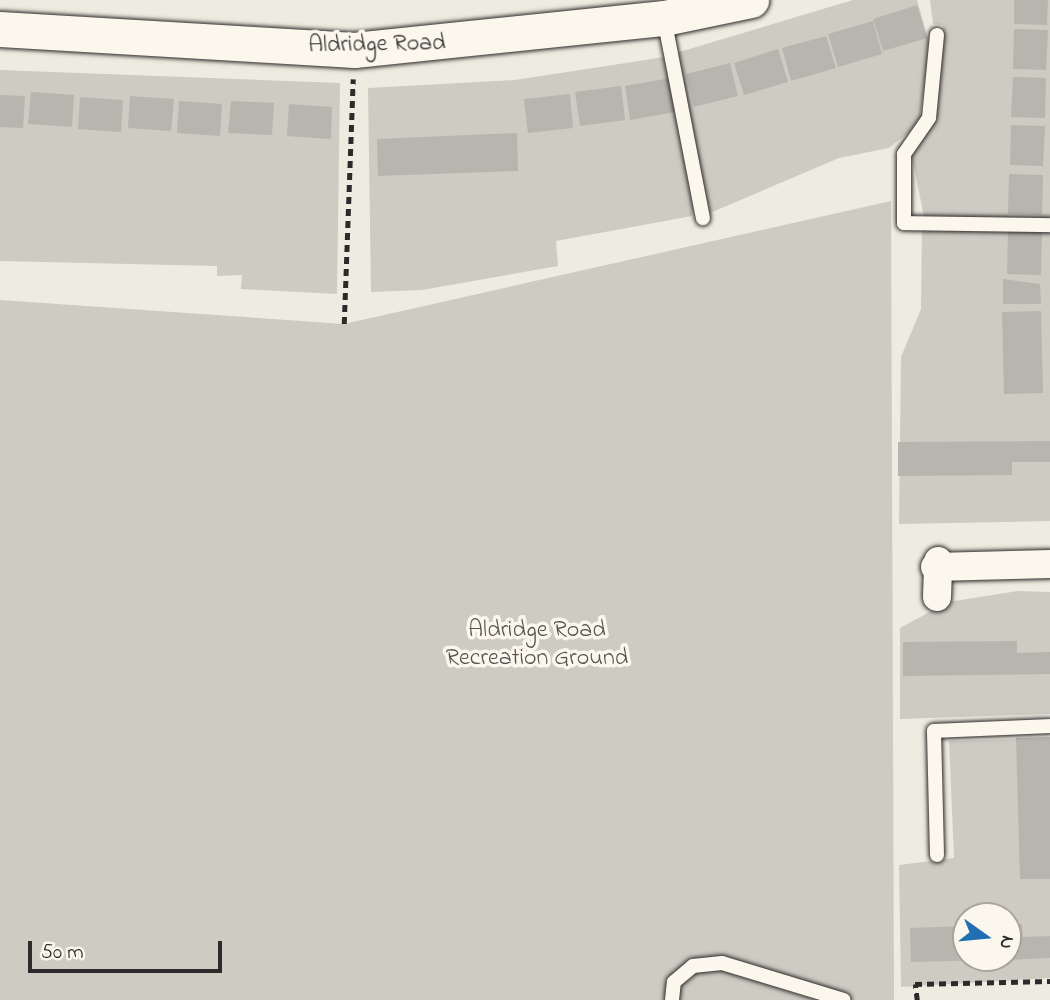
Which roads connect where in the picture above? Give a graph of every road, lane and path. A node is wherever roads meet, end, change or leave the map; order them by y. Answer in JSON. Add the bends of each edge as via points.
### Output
{"nodes":[{"id":1,"x":751,"y":0,"type":"edge"},
{"id":2,"x":664,"y":18,"type":"junction"},
{"id":3,"x":0,"y":29,"type":"edge"},
{"id":4,"x":937,"y":35,"type":"dead end"},
{"id":5,"x":354,"y":50,"type":"junction"},
{"id":6,"x":704,"y":218,"type":"dead end"},
{"id":7,"x":1050,"y":225,"type":"edge"},
{"id":8,"x":344,"y":324,"type":"dead end"},
{"id":9,"x":1050,"y":564,"type":"edge"},
{"id":10,"x":937,"y":597,"type":"dead end"},
{"id":11,"x":1050,"y":726,"type":"edge"},
{"id":12,"x":937,"y":855,"type":"dead end"},
{"id":13,"x":1050,"y":981,"type":"edge"},
{"id":14,"x":673,"y":1000,"type":"edge"},
{"id":15,"x":844,"y":1000,"type":"edge"},
{"id":16,"x":917,"y":1000,"type":"edge"}],
"edges":[{"from":1,"to":2,"type":"street","name":"Aldridge Road"},
{"from":2,"to":5,"type":"street","name":"Aldridge Road"},
{"from":2,"to":6,"type":"lane"},
{"from":3,"to":5,"type":"street","name":"Aldridge Road"},
{"from":4,"to":7,"type":"lane","via":[[929,118],[904,154],[904,223]]},
{"from":5,"to":8,"type":"path"},
{"from":9,"to":10,"type":"street","via":[[937,564]]},
{"from":11,"to":12,"type":"lane","via":[[934,732]]},
{"from":13,"to":16,"type":"path","via":[[915,984]]},
{"from":14,"to":15,"type":"lane","via":[[674,982],[693,966],[722,963]]}]}
